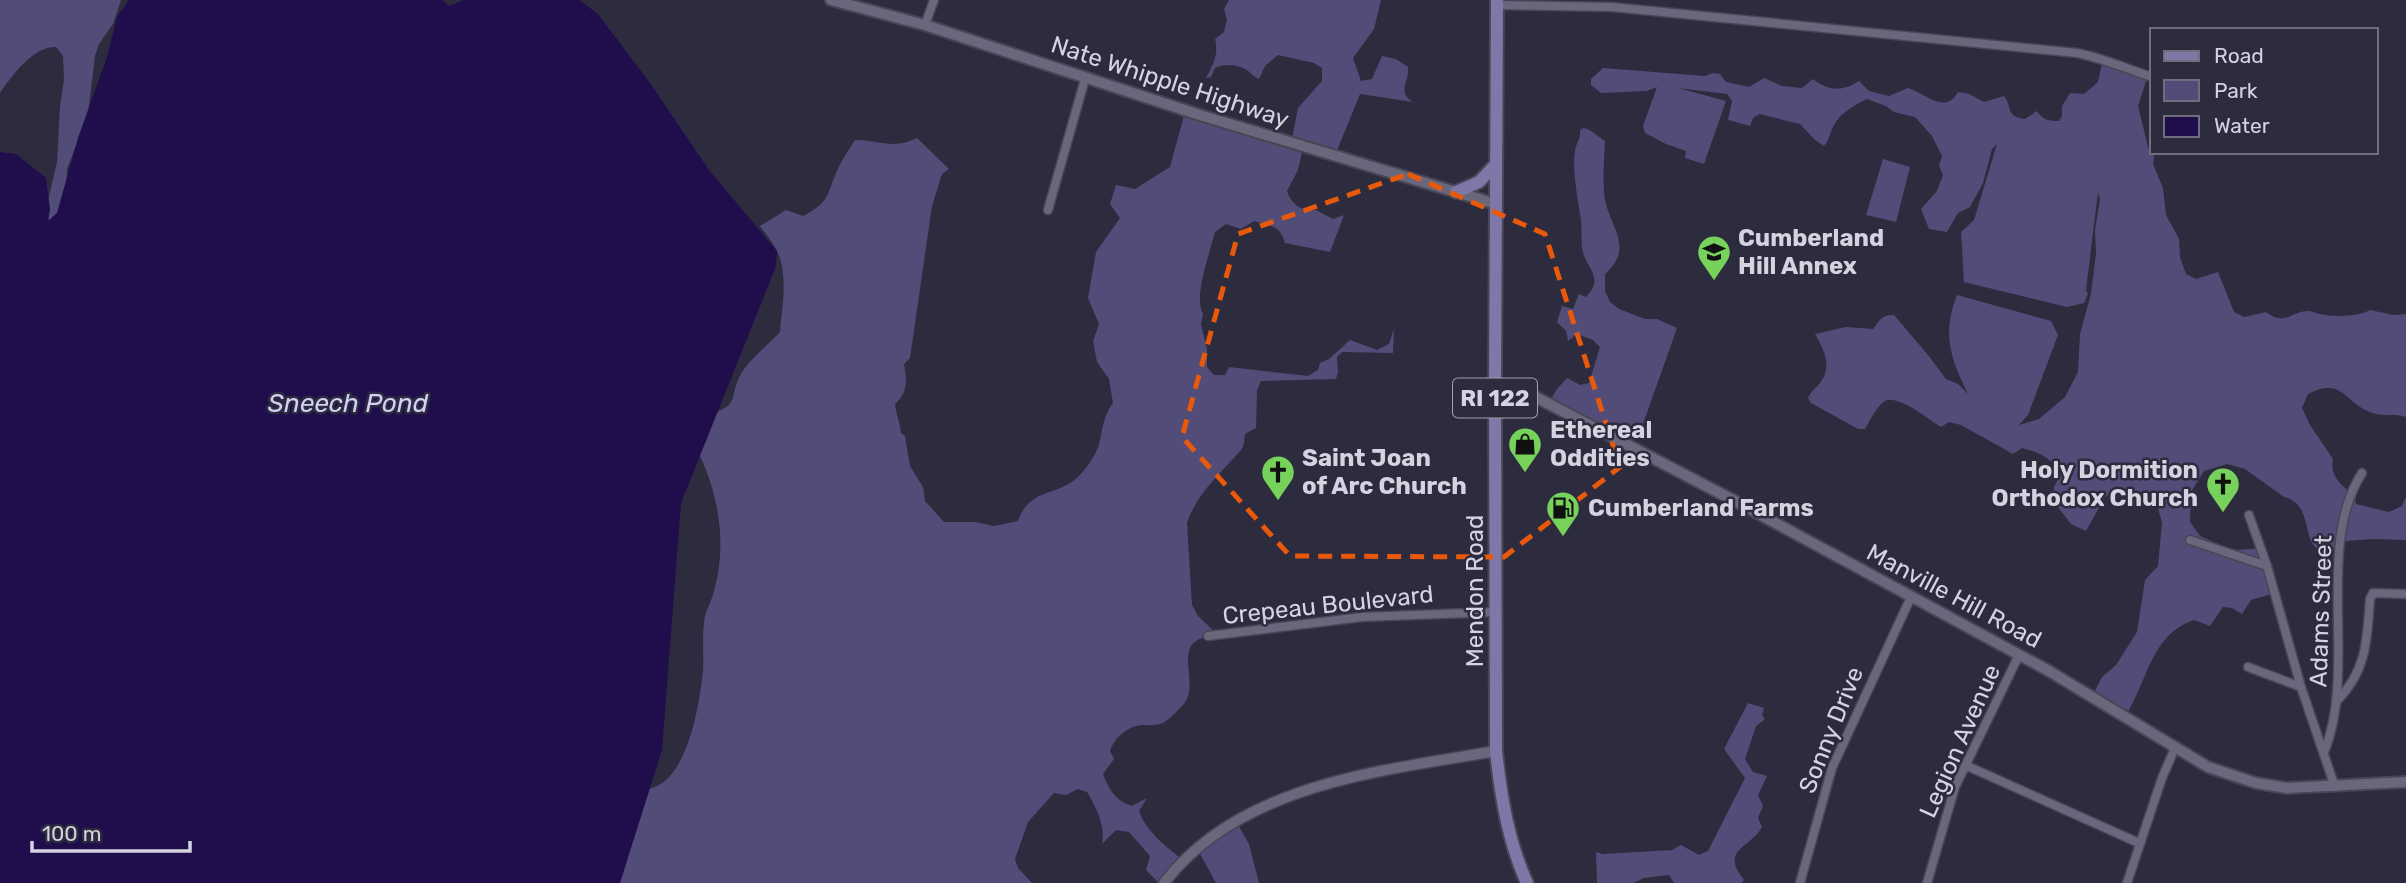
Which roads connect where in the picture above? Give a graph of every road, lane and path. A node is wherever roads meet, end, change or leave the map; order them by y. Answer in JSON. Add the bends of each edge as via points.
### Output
{"nodes":[{"id":1,"x":831,"y":0,"type":"edge"},
{"id":2,"x":934,"y":0,"type":"edge"},
{"id":3,"x":1497,"y":3,"type":"edge"},
{"id":4,"x":925,"y":26,"type":"junction"},
{"id":5,"x":2150,"y":76,"type":"edge"},
{"id":6,"x":1085,"y":79,"type":"junction"},
{"id":7,"x":1496,"y":164,"type":"junction"},
{"id":8,"x":1456,"y":192,"type":"junction"},
{"id":9,"x":1496,"y":204,"type":"junction"},
{"id":10,"x":1048,"y":210,"type":"dead end"},
{"id":11,"x":1495,"y":384,"type":"junction"},
{"id":12,"x":2362,"y":473,"type":"dead end"},
{"id":13,"x":2249,"y":515,"type":"dead end"},
{"id":14,"x":2190,"y":540,"type":"dead end"},
{"id":15,"x":2267,"y":566,"type":"junction"},
{"id":16,"x":2406,"y":594,"type":"edge"},
{"id":17,"x":1911,"y":597,"type":"junction"},
{"id":18,"x":1495,"y":612,"type":"junction"},
{"id":19,"x":1208,"y":636,"type":"dead end"},
{"id":20,"x":2019,"y":655,"type":"junction"},
{"id":21,"x":2248,"y":667,"type":"dead end"},
{"id":22,"x":2301,"y":687,"type":"junction"},
{"id":23,"x":2337,"y":701,"type":"junction"},
{"id":24,"x":2175,"y":748,"type":"junction"},
{"id":25,"x":1496,"y":751,"type":"junction"},
{"id":26,"x":2324,"y":752,"type":"junction"},
{"id":27,"x":1965,"y":765,"type":"junction"},
{"id":28,"x":2406,"y":782,"type":"edge"},
{"id":29,"x":2335,"y":787,"type":"junction"},
{"id":30,"x":2139,"y":844,"type":"junction"},
{"id":31,"x":1164,"y":883,"type":"edge"},
{"id":32,"x":1527,"y":883,"type":"edge"},
{"id":33,"x":1800,"y":883,"type":"edge"},
{"id":34,"x":1927,"y":883,"type":"edge"},
{"id":35,"x":2127,"y":883,"type":"edge"}],
"edges":[{"from":1,"to":4,"type":"main road","name":"Nate Whipple Highway"},
{"from":2,"to":4,"type":"street"},
{"from":3,"to":5,"type":"street","via":[[1612,7],[2077,53]]},
{"from":3,"to":7,"type":"main road","name":"Mendon Road","number":"RI 122"},
{"from":4,"to":6,"type":"main road","name":"Nate Whipple Highway"},
{"from":6,"to":8,"type":"main road","name":"Nate Whipple Highway"},
{"from":6,"to":10,"type":"street"},
{"from":7,"to":8,"type":"main road","via":[[1479,182]]},
{"from":7,"to":9,"type":"main road","name":"Mendon Road","number":"RI 122"},
{"from":8,"to":9,"type":"main road","name":"Nate Whipple Highway"},
{"from":9,"to":11,"type":"main road","name":"Mendon Road","number":"RI 122"},
{"from":11,"to":17,"type":"main road","name":"Manville Hill Road","via":[[1509,385],[1556,407]]},
{"from":11,"to":18,"type":"main road","name":"Mendon Road","number":"RI 122"},
{"from":12,"to":23,"type":"street","name":"Adams Street","via":[[2351,490],[2342,537]]},
{"from":13,"to":15,"type":"street"},
{"from":14,"to":15,"type":"street"},
{"from":15,"to":22,"type":"street"},
{"from":16,"to":23,"type":"street","via":[[2373,593],[2367,650]]},
{"from":17,"to":20,"type":"main road","name":"Manville Hill Road"},
{"from":17,"to":33,"type":"street","name":"Sonny Drive","via":[[1832,768]]},
{"from":18,"to":19,"type":"street","name":"Crepeau Boulevard","via":[[1362,617]]},
{"from":18,"to":25,"type":"main road","name":"Mendon Road","number":"RI 122"},
{"from":20,"to":24,"type":"main road","name":"Manville Hill Road"},
{"from":20,"to":27,"type":"street","name":"Legion Avenue"},
{"from":21,"to":22,"type":"street"},
{"from":22,"to":26,"type":"street"},
{"from":23,"to":26,"type":"street","name":"Adams Street","via":[[2333,731]]},
{"from":24,"to":29,"type":"main road","name":"Manville Hill Road","via":[[2208,767],[2270,786]]},
{"from":24,"to":30,"type":"street"},
{"from":25,"to":31,"type":"street","via":[[1376,773],[1279,801],[1207,839]]},
{"from":25,"to":32,"type":"main road","name":"Mendon Road","number":"RI 122","via":[[1502,804]]},
{"from":26,"to":29,"type":"street"},
{"from":27,"to":30,"type":"street"},
{"from":27,"to":34,"type":"street","name":"Legion Avenue","via":[[1942,825]]},
{"from":28,"to":29,"type":"main road","name":"Manville Hill Road"},
{"from":30,"to":35,"type":"street"}]}
